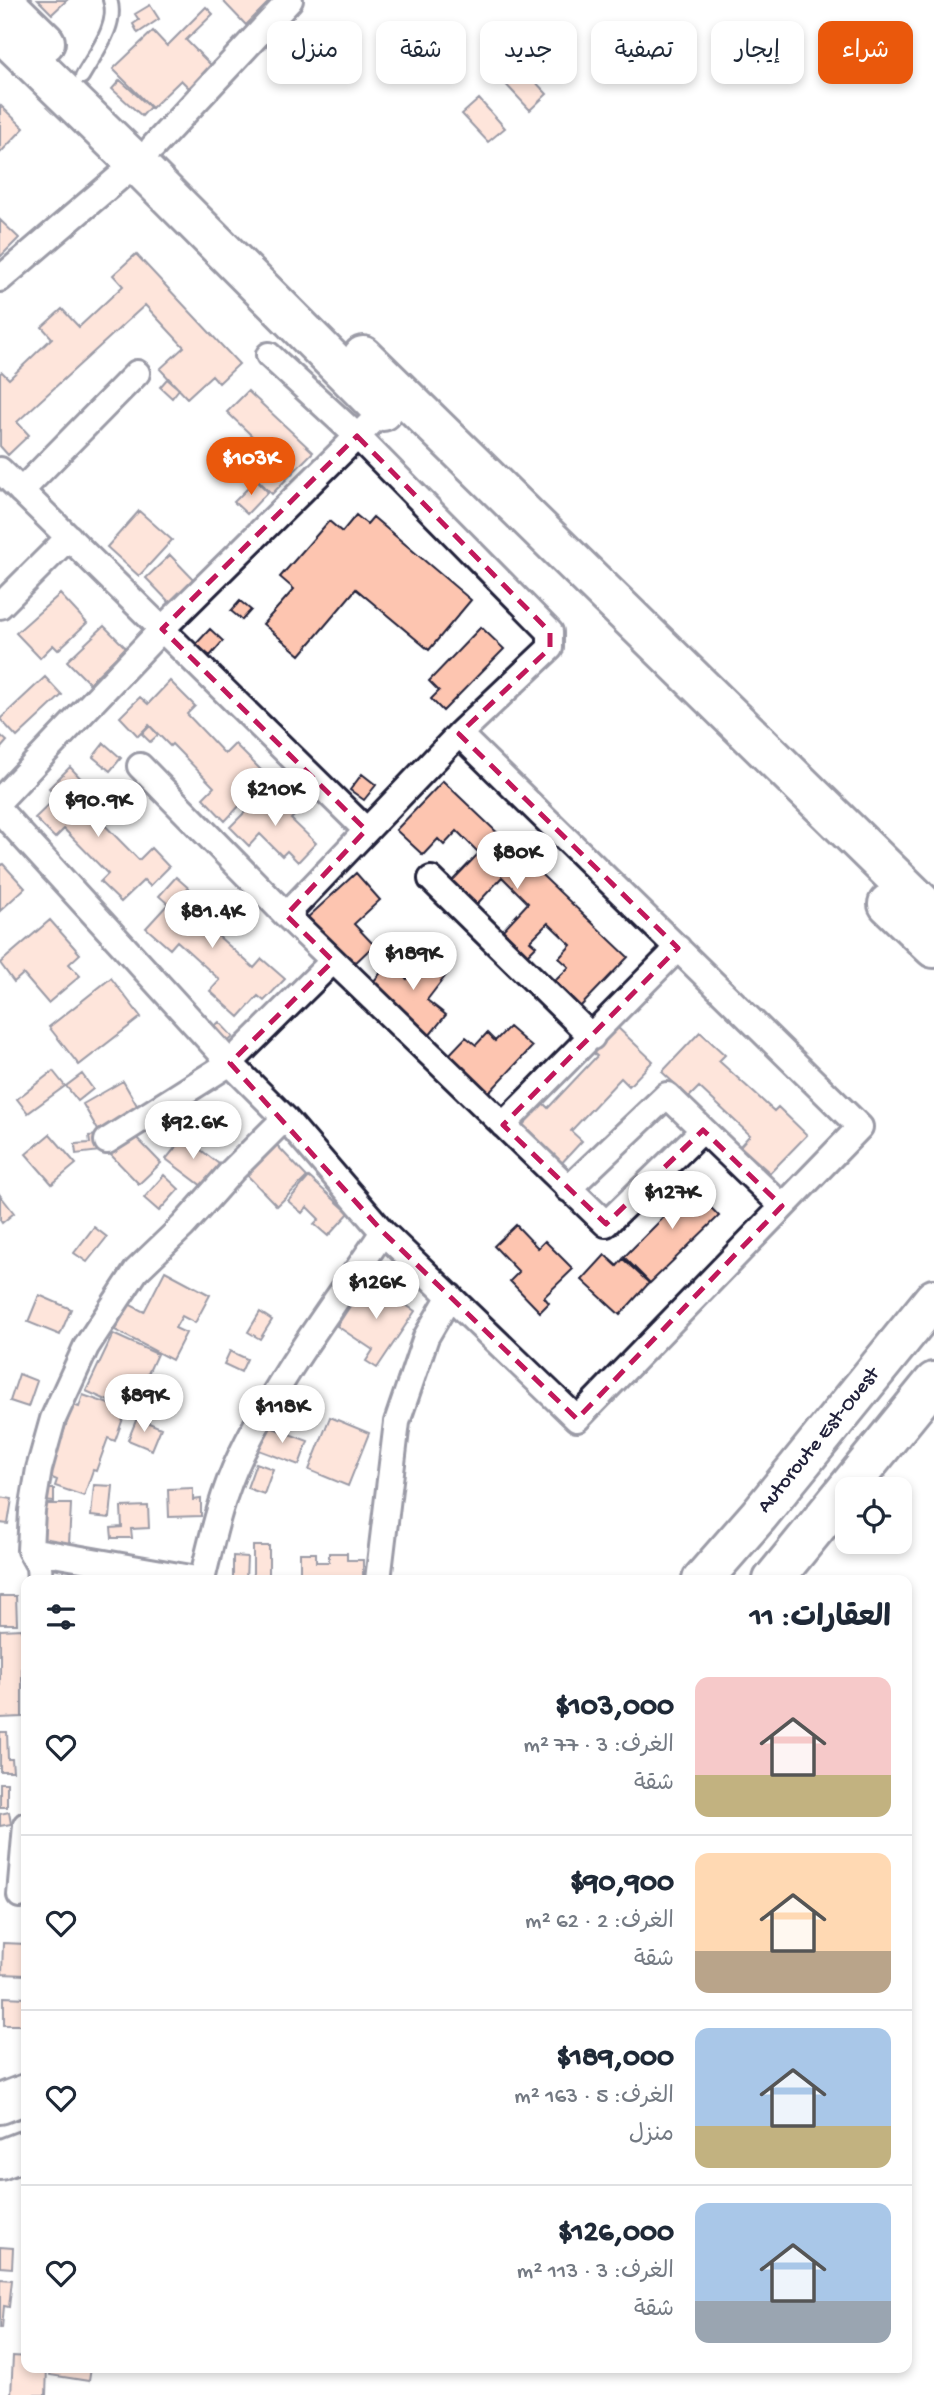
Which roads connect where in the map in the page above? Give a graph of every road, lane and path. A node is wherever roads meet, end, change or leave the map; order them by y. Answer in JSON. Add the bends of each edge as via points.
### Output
{"nodes":[{"id":1,"x":2,"y":0,"type":"edge"},
{"id":2,"x":110,"y":0,"type":"edge"},
{"id":3,"x":290,"y":0,"type":"edge"},
{"id":4,"x":0,"y":32,"type":"edge"},
{"id":5,"x":82,"y":77,"type":"junction"},
{"id":6,"x":144,"y":155,"type":"junction"},
{"id":7,"x":0,"y":279,"type":"edge"},
{"id":8,"x":269,"y":355,"type":"dead end"},
{"id":9,"x":137,"y":373,"type":"dead end"},
{"id":10,"x":370,"y":424,"type":"junction"},
{"id":11,"x":0,"y":470,"type":"edge"},
{"id":12,"x":21,"y":491,"type":"junction"},
{"id":13,"x":69,"y":537,"type":"junction"},
{"id":14,"x":0,"y":606,"type":"edge"},
{"id":15,"x":162,"y":629,"type":"junction"},
{"id":16,"x":459,"y":734,"type":"junction"},
{"id":17,"x":141,"y":766,"type":"dead end"},
{"id":18,"x":0,"y":800,"type":"edge"},
{"id":19,"x":0,"y":811,"type":"edge"},
{"id":20,"x":366,"y":830,"type":"junction"},
{"id":21,"x":431,"y":879,"type":"dead end"},
{"id":22,"x":286,"y":915,"type":"junction"},
{"id":23,"x":934,"y":915,"type":"edge"},
{"id":24,"x":678,"y":948,"type":"junction"},
{"id":25,"x":934,"y":948,"type":"edge"},
{"id":26,"x":333,"y":961,"type":"junction"},
{"id":27,"x":592,"y":1037,"type":"junction"},
{"id":28,"x":230,"y":1063,"type":"junction"},
{"id":29,"x":285,"y":1118,"type":"junction"},
{"id":30,"x":503,"y":1125,"type":"junction"},
{"id":31,"x":703,"y":1130,"type":"junction"},
{"id":32,"x":107,"y":1141,"type":"dead end"},
{"id":33,"x":568,"y":1189,"type":"junction"},
{"id":34,"x":782,"y":1206,"type":"junction"},
{"id":35,"x":383,"y":1232,"type":"junction"},
{"id":36,"x":450,"y":1296,"type":"junction"},
{"id":37,"x":934,"y":1299,"type":"edge"},
{"id":38,"x":934,"y":1382,"type":"edge"},
{"id":39,"x":30,"y":1550,"type":"junction"},
{"id":40,"x":40,"y":1575,"type":"edge"},
{"id":41,"x":173,"y":1575,"type":"edge"},
{"id":42,"x":203,"y":1575,"type":"edge"},
{"id":43,"x":379,"y":1575,"type":"edge"},
{"id":44,"x":706,"y":1575,"type":"edge"},
{"id":45,"x":777,"y":1575,"type":"edge"},
{"id":46,"x":21,"y":1857,"type":"edge"},
{"id":47,"x":15,"y":1896,"type":"edge"},
{"id":48,"x":21,"y":2097,"type":"edge"},
{"id":49,"x":0,"y":2104,"type":"edge"},
{"id":50,"x":21,"y":2152,"type":"edge"},
{"id":51,"x":0,"y":2160,"type":"edge"}],
"edges":[{"from":1,"to":5,"type":"main road"},
{"from":2,"to":5,"type":"lane","via":[[109,29]]},
{"from":3,"to":6,"type":"street"},
{"from":4,"to":6,"type":"main road"},
{"from":5,"to":6,"type":"main road"},
{"from":6,"to":7,"type":"street"},
{"from":6,"to":10,"type":"main road"},
{"from":6,"to":23,"type":"main road","via":[[363,356]]},
{"from":8,"to":10,"type":"street"},
{"from":9,"to":12,"type":"street"},
{"from":10,"to":15,"type":"street"},
{"from":10,"to":16,"type":"street","via":[[550,632],[550,648]]},
{"from":10,"to":25,"type":"main road"},
{"from":11,"to":12,"type":"street"},
{"from":12,"to":13,"type":"street"},
{"from":13,"to":14,"type":"street"},
{"from":13,"to":15,"type":"street"},
{"from":15,"to":18,"type":"street"},
{"from":15,"to":20,"type":"street"},
{"from":16,"to":20,"type":"street"},
{"from":16,"to":24,"type":"street"},
{"from":17,"to":22,"type":"street"},
{"from":19,"to":28,"type":"street"},
{"from":20,"to":22,"type":"street"},
{"from":21,"to":27,"type":"street"},
{"from":22,"to":26,"type":"street"},
{"from":24,"to":27,"type":"street"},
{"from":24,"to":34,"type":"street","via":[[860,1127]]},
{"from":26,"to":28,"type":"street"},
{"from":26,"to":30,"type":"street"},
{"from":27,"to":30,"type":"street"},
{"from":28,"to":29,"type":"street"},
{"from":28,"to":32,"type":"street"},
{"from":29,"to":35,"type":"street"},
{"from":29,"to":39,"type":"street","via":[[136,1271],[86,1347],[53,1419],[42,1457]]},
{"from":30,"to":33,"type":"street"},
{"from":31,"to":33,"type":"street","via":[[667,1095]]},
{"from":31,"to":33,"type":"street","via":[[606,1224]]},
{"from":31,"to":34,"type":"street"},
{"from":34,"to":36,"type":"street","via":[[577,1419]]},
{"from":35,"to":36,"type":"street"},
{"from":35,"to":42,"type":"street","via":[[270,1400],[238,1460]]},
{"from":36,"to":43,"type":"street","via":[[426,1337],[397,1422]]},
{"from":37,"to":44,"type":"main road","name":"Autoroute Est-Ouest"},
{"from":38,"to":45,"type":"main road"},
{"from":39,"to":40,"type":"street"},
{"from":39,"to":41,"type":"street"},
{"from":46,"to":47,"type":"street"},
{"from":48,"to":49,"type":"main road"},
{"from":50,"to":51,"type":"main road"}]}
